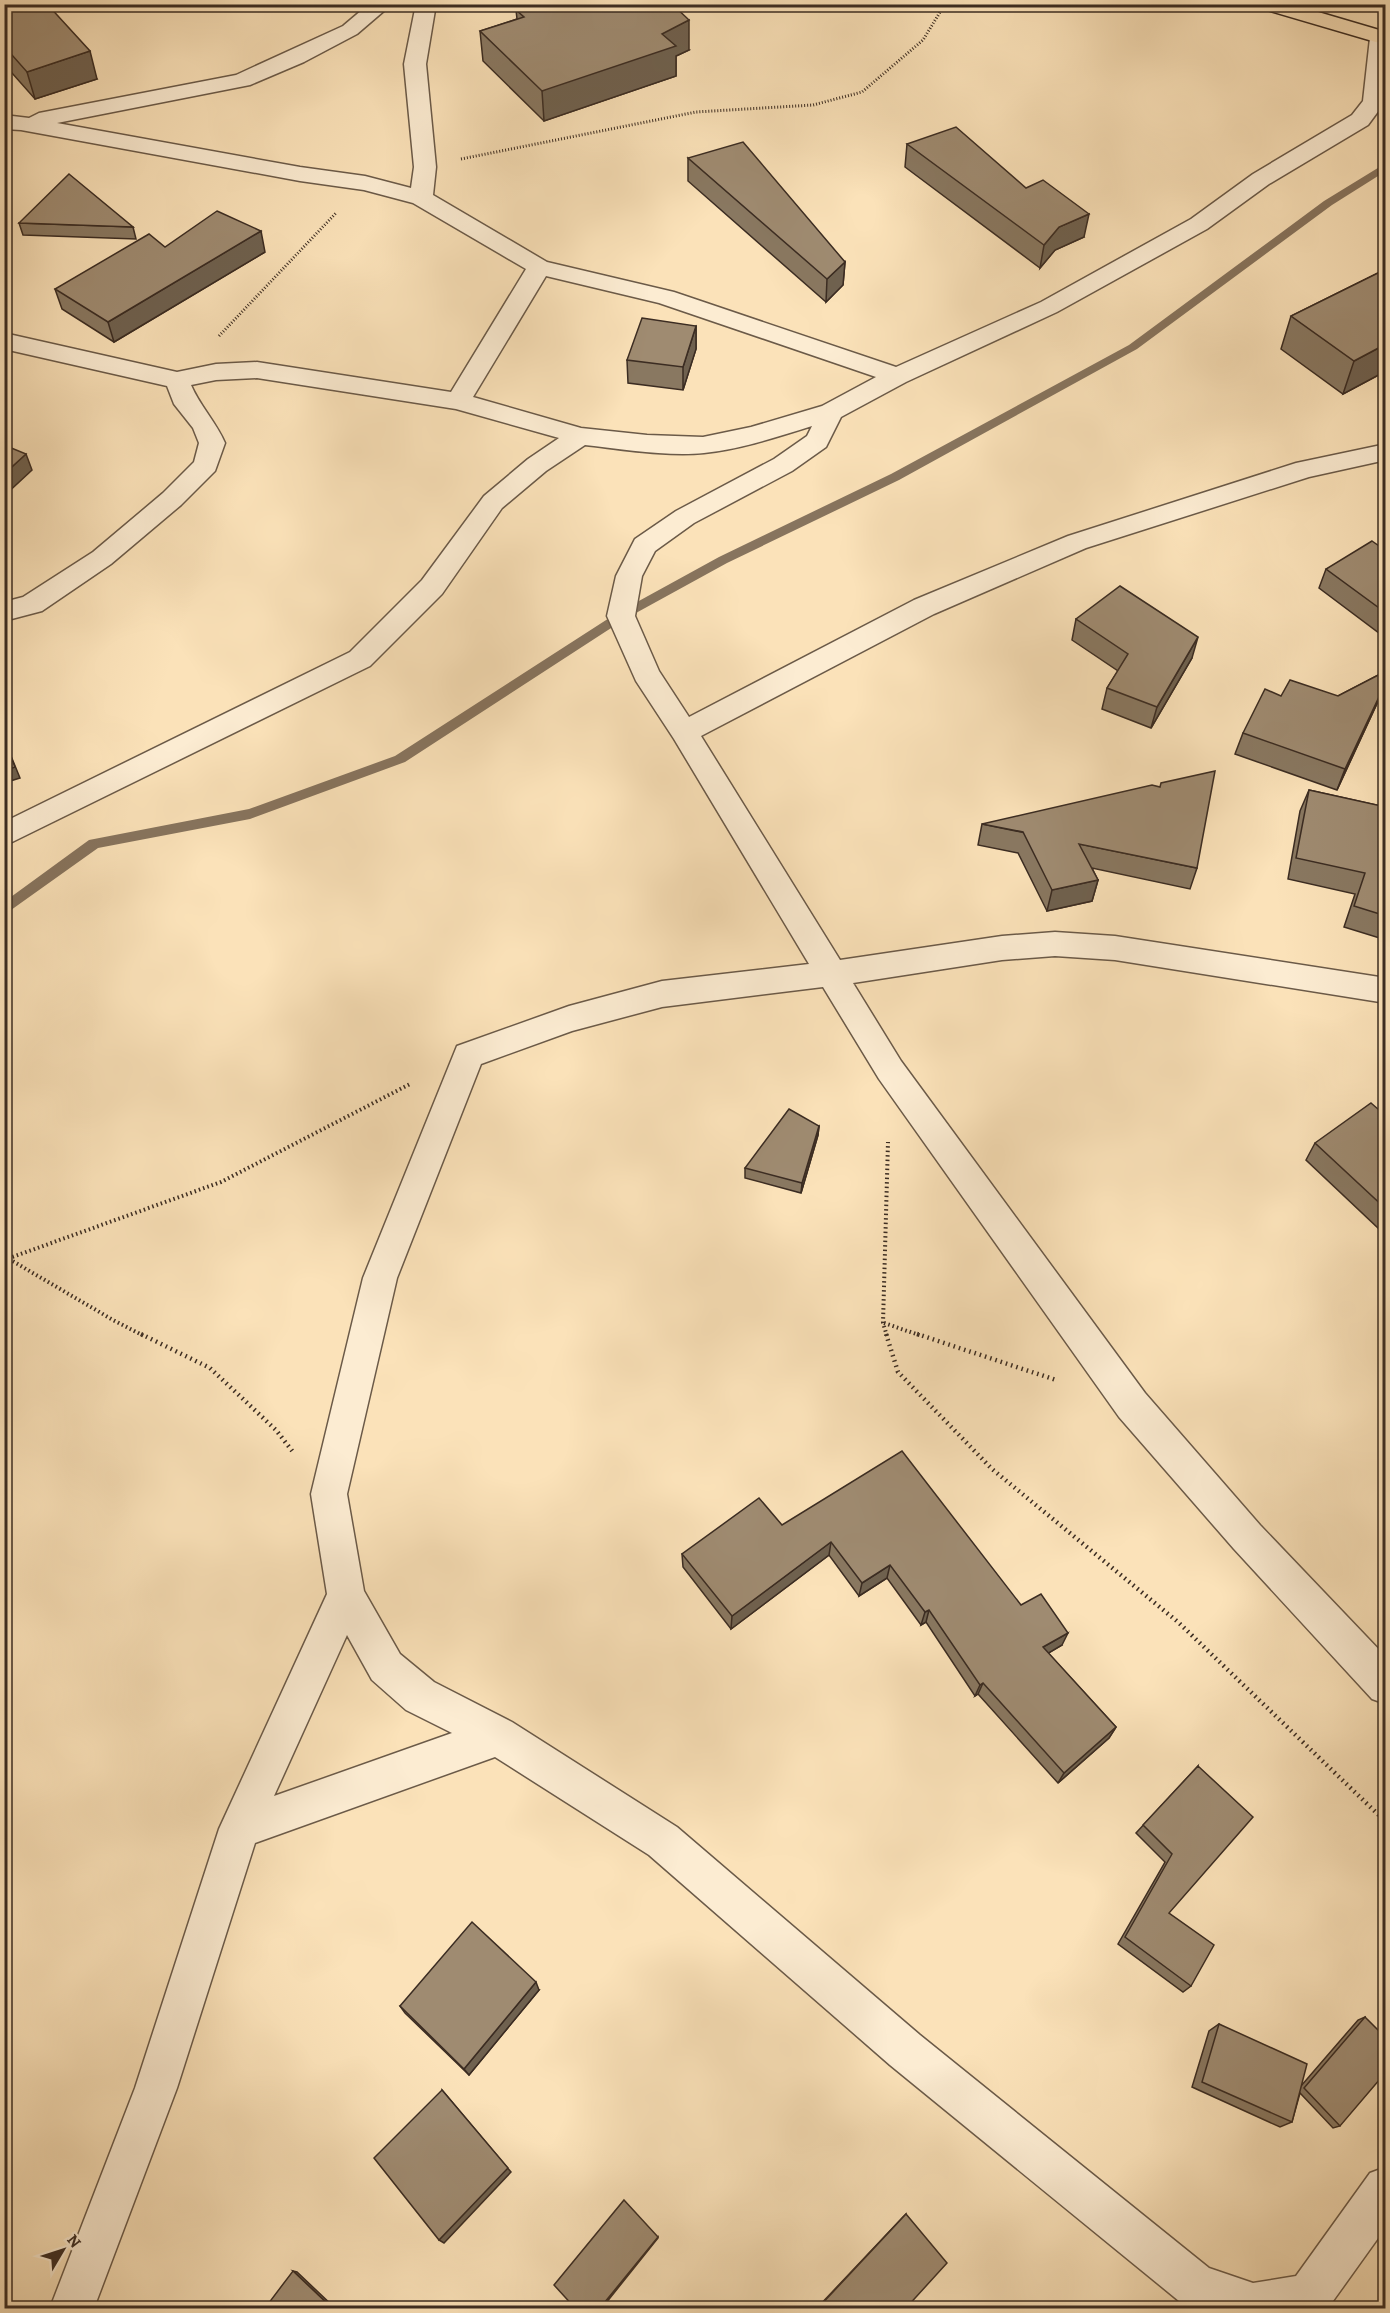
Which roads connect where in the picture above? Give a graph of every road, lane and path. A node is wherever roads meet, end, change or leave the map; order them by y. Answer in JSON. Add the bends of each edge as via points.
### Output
{"nodes":[{"id":1,"x":382,"y":4,"type":"edge"},
{"id":2,"x":426,"y":4,"type":"edge"},
{"id":3,"x":945,"y":4,"type":"edge"},
{"id":4,"x":1267,"y":4,"type":"edge"},
{"id":5,"x":1304,"y":7,"type":"edge"},
{"id":6,"x":1383,"y":39,"type":"edge"},
{"id":7,"x":10,"y":127,"type":"edge"},
{"id":8,"x":425,"y":167,"type":"junction"},
{"id":9,"x":365,"y":183,"type":"junction"},
{"id":10,"x":421,"y":198,"type":"junction"},
{"id":11,"x":539,"y":267,"type":"junction"},
{"id":12,"x":4,"y":341,"type":"edge"},
{"id":13,"x":897,"y":376,"type":"junction"},
{"id":14,"x":177,"y":380,"type":"junction"},
{"id":15,"x":458,"y":401,"type":"junction"},
{"id":16,"x":831,"y":412,"type":"junction"},
{"id":17,"x":580,"y":436,"type":"junction"},
{"id":18,"x":1386,"y":452,"type":"edge"},
{"id":19,"x":4,"y":612,"type":"edge"},
{"id":20,"x":684,"y":732,"type":"junction"},
{"id":21,"x":4,"y":836,"type":"edge"},
{"id":22,"x":832,"y":974,"type":"junction"},
{"id":23,"x":1386,"y":991,"type":"edge"},
{"id":24,"x":468,"y":1054,"type":"junction"},
{"id":25,"x":890,"y":1070,"type":"junction"},
{"id":26,"x":7,"y":1260,"type":"edge"},
{"id":27,"x":883,"y":1323,"type":"junction"},
{"id":28,"x":1064,"y":1382,"type":"dead end"},
{"id":29,"x":329,"y":1494,"type":"junction"},
{"id":30,"x":346,"y":1595,"type":"junction"},
{"id":31,"x":1386,"y":1685,"type":"edge"},
{"id":32,"x":498,"y":1736,"type":"junction"},
{"id":33,"x":1386,"y":1822,"type":"edge"},
{"id":34,"x":239,"y":1829,"type":"junction"},
{"id":35,"x":1386,"y":2188,"type":"edge"},
{"id":36,"x":72,"y":2308,"type":"edge"}],
"edges":[{"from":1,"to":7,"type":"street","via":[[350,30],[242,80]]},
{"from":2,"to":8,"type":"street","via":[[415,64]]},
{"from":3,"to":8,"type":"path","via":[[923,40],[862,92],[813,105],[696,112]]},
{"from":4,"to":5,"type":"main road"},
{"from":5,"to":6,"type":"main road"},
{"from":6,"to":13,"type":"street","via":[[1374,102],[1360,120],[1261,179],[1199,224],[1049,307]]},
{"from":7,"to":9,"type":"street"},
{"from":8,"to":10,"type":"street"},
{"from":9,"to":10,"type":"street"},
{"from":9,"to":14,"type":"path"},
{"from":10,"to":11,"type":"street"},
{"from":11,"to":13,"type":"street","via":[[666,297]]},
{"from":11,"to":15,"type":"street"},
{"from":12,"to":14,"type":"street"},
{"from":13,"to":16,"type":"street"},
{"from":14,"to":15,"type":"street","via":[[216,372],[257,370]]},
{"from":14,"to":19,"type":"street","via":[[187,404],[212,442],[206,465],[172,500],[102,558],[32,604]]},
{"from":15,"to":17,"type":"street"},
{"from":16,"to":17,"type":"street","via":[[703,445]]},
{"from":16,"to":20,"type":"street","via":[[817,441],[783,465],[685,517],[644,545],[629,576],[621,615],[646,674]]},
{"from":17,"to":21,"type":"street","via":[[493,502],[432,586],[360,659]]},
{"from":18,"to":20,"type":"street","via":[[1305,469],[1077,542],[924,607]]},
{"from":20,"to":22,"type":"street"},
{"from":22,"to":23,"type":"street","via":[[1002,948],[1055,944],[1115,948]]},
{"from":22,"to":24,"type":"street","via":[[662,994],[569,1019]]},
{"from":22,"to":25,"type":"street"},
{"from":24,"to":26,"type":"path","via":[[221,1182]]},
{"from":24,"to":29,"type":"street","via":[[380,1278]]},
{"from":25,"to":27,"type":"path"},
{"from":25,"to":31,"type":"street","via":[[1132,1405]]},
{"from":26,"to":29,"type":"path","via":[[113,1320],[210,1368],[276,1430]]},
{"from":27,"to":28,"type":"path"},
{"from":27,"to":33,"type":"path","via":[[898,1372],[992,1469],[1178,1622]]},
{"from":29,"to":30,"type":"street"},
{"from":30,"to":32,"type":"street","via":[[386,1667],[420,1696]]},
{"from":30,"to":34,"type":"street"},
{"from":32,"to":34,"type":"street"},
{"from":32,"to":35,"type":"street","via":[[663,1841],[905,2050],[1195,2284],[1253,2306],[1309,2297]]},
{"from":34,"to":36,"type":"street","via":[[156,2088]]}]}
